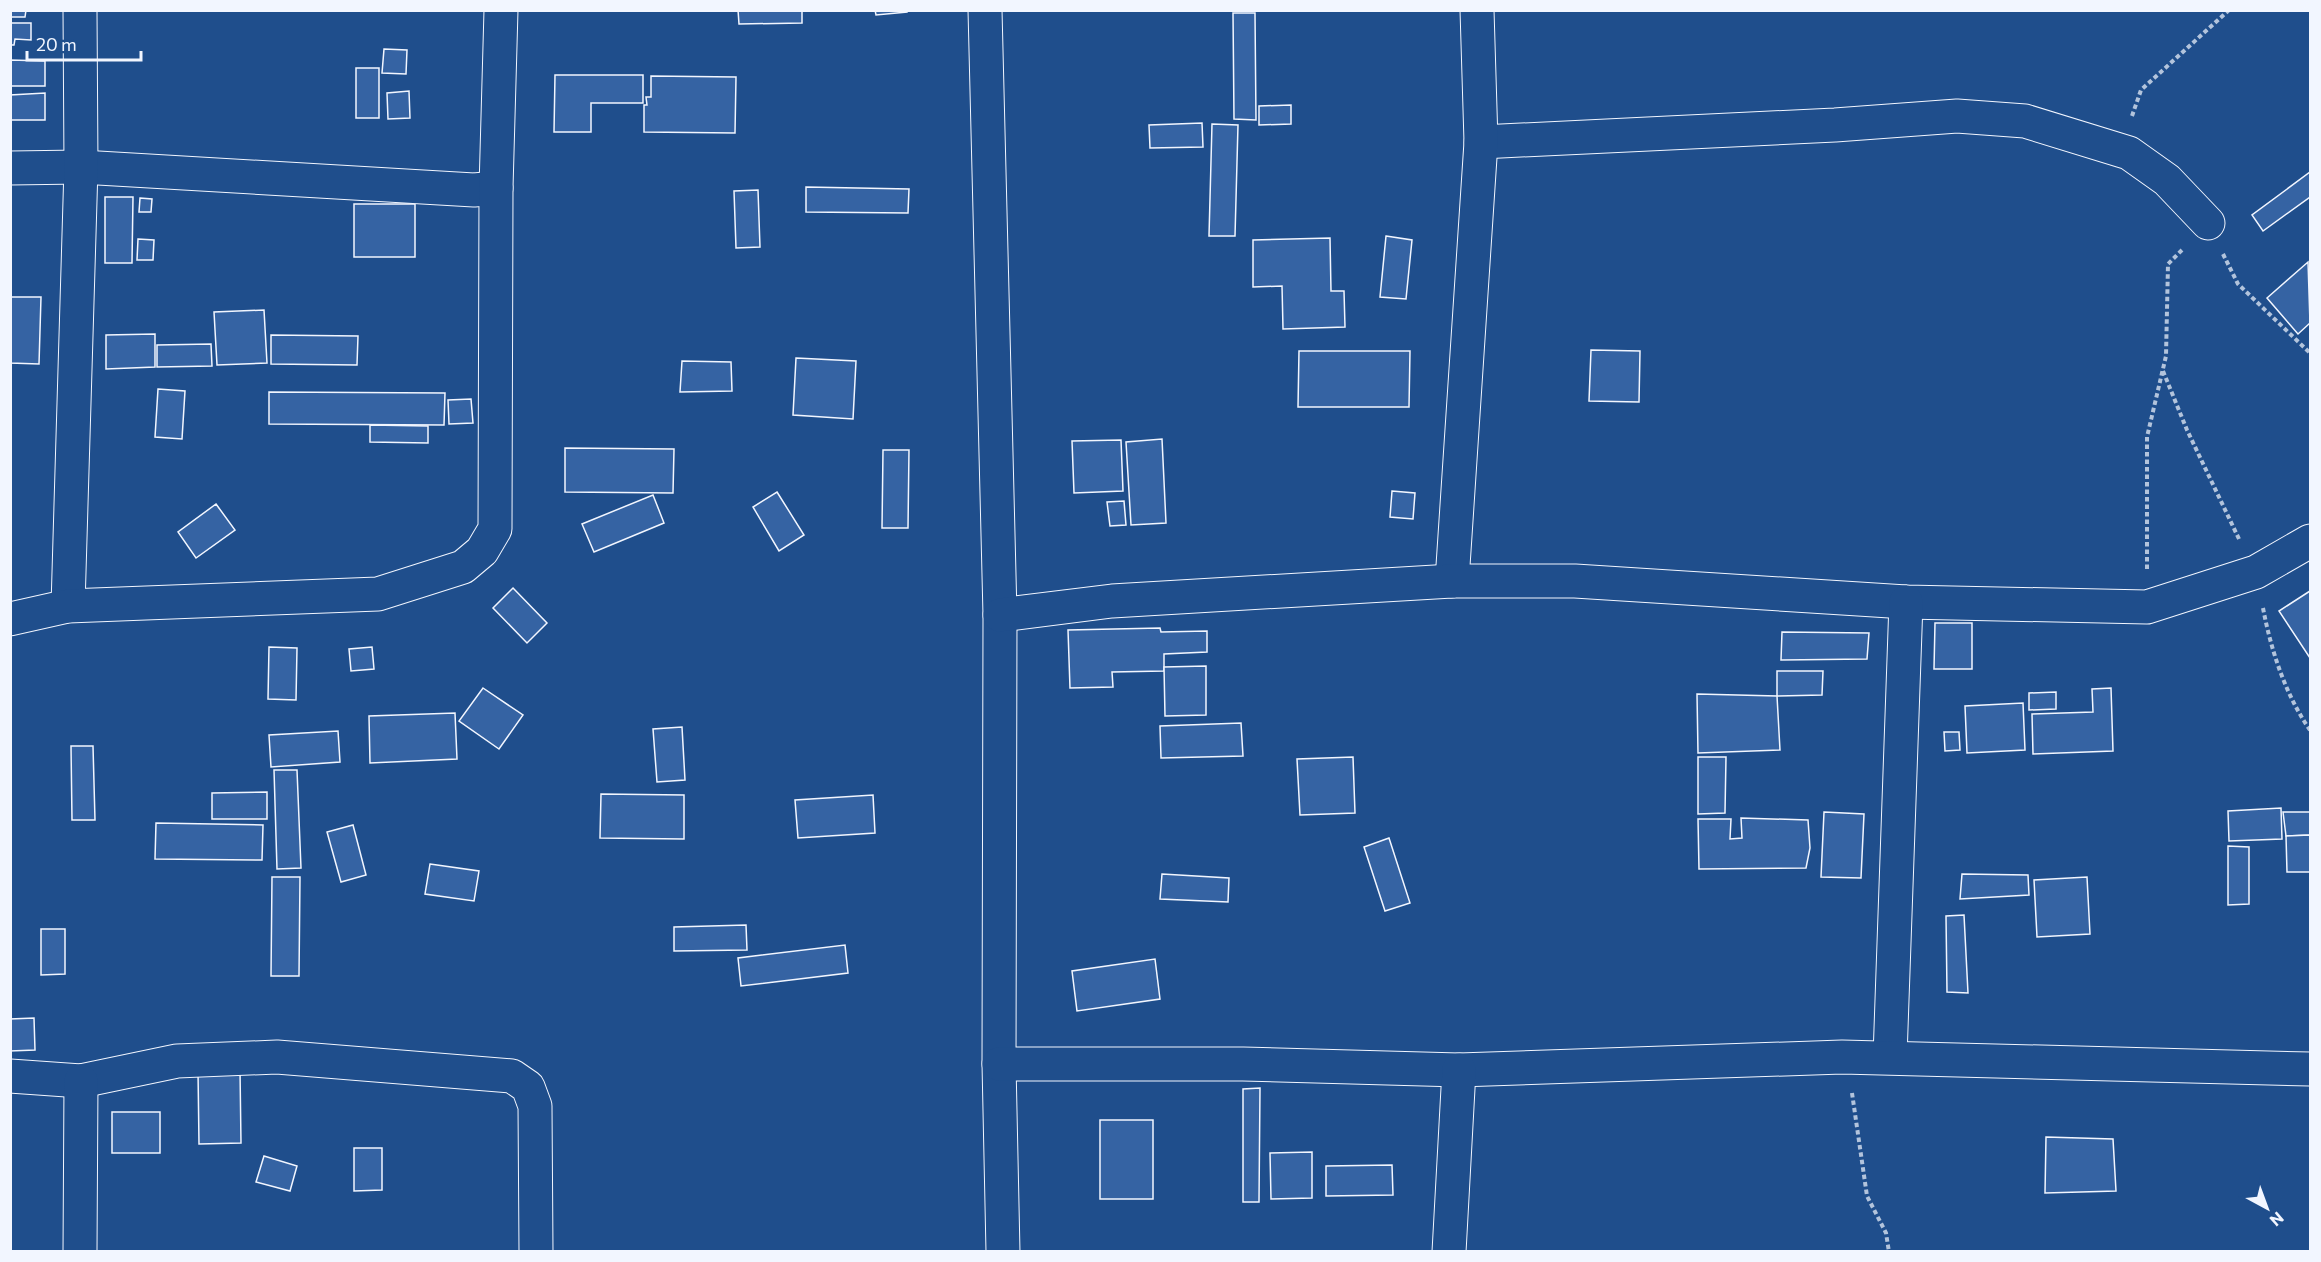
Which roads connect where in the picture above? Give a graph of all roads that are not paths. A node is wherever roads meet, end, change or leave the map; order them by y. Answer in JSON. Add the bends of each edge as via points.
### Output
{"nodes":[{"id":1,"x":80,"y":10,"type":"edge"},
{"id":2,"x":501,"y":10,"type":"edge"},
{"id":3,"x":985,"y":10,"type":"edge"},
{"id":4,"x":1477,"y":10,"type":"edge"},
{"id":5,"x":1480,"y":142,"type":"junction"},
{"id":6,"x":81,"y":167,"type":"junction"},
{"id":7,"x":10,"y":168,"type":"edge"},
{"id":8,"x":496,"y":188,"type":"junction"},
{"id":9,"x":2208,"y":223,"type":"road end"},
{"id":10,"x":2310,"y":542,"type":"edge"},
{"id":11,"x":1452,"y":580,"type":"junction"},
{"id":12,"x":1906,"y":602,"type":"junction"},
{"id":13,"x":68,"y":606,"type":"junction"},
{"id":14,"x":1000,"y":615,"type":"junction"},
{"id":15,"x":10,"y":619,"type":"edge"},
{"id":16,"x":1890,"y":1057,"type":"junction"},
{"id":17,"x":999,"y":1064,"type":"junction"},
{"id":18,"x":2310,"y":1069,"type":"edge"},
{"id":19,"x":1460,"y":1070,"type":"junction"},
{"id":20,"x":10,"y":1076,"type":"edge"},
{"id":21,"x":81,"y":1081,"type":"junction"},
{"id":22,"x":80,"y":1251,"type":"edge"},
{"id":23,"x":536,"y":1251,"type":"edge"},
{"id":24,"x":1003,"y":1251,"type":"edge"},
{"id":25,"x":1449,"y":1251,"type":"edge"}],
"edges":[{"from":1,"to":6,"type":"street"},
{"from":2,"to":8,"type":"street"},
{"from":3,"to":14,"type":"street"},
{"from":4,"to":5,"type":"street"},
{"from":5,"to":9,"type":"street","via":[[1957,116],[2025,121],[2129,153],[2167,180]]},
{"from":5,"to":11,"type":"street"},
{"from":6,"to":7,"type":"street"},
{"from":6,"to":8,"type":"street","via":[[474,190]]},
{"from":6,"to":13,"type":"street"},
{"from":8,"to":13,"type":"street","via":[[495,529],[483,550],[464,567],[378,594]]},
{"from":10,"to":12,"type":"street","via":[[2256,572],[2147,607]]},
{"from":11,"to":12,"type":"street","via":[[1575,581]]},
{"from":11,"to":14,"type":"street","via":[[1112,601]]},
{"from":12,"to":16,"type":"street"},
{"from":13,"to":15,"type":"street"},
{"from":14,"to":17,"type":"street"},
{"from":16,"to":18,"type":"street"},
{"from":16,"to":19,"type":"street"},
{"from":17,"to":19,"type":"street","via":[[1243,1064]]},
{"from":17,"to":24,"type":"street"},
{"from":19,"to":25,"type":"street"},
{"from":20,"to":21,"type":"street"},
{"from":21,"to":22,"type":"street"},
{"from":21,"to":23,"type":"street","via":[[177,1061],[277,1057],[512,1076],[528,1087],[535,1106]]}]}
